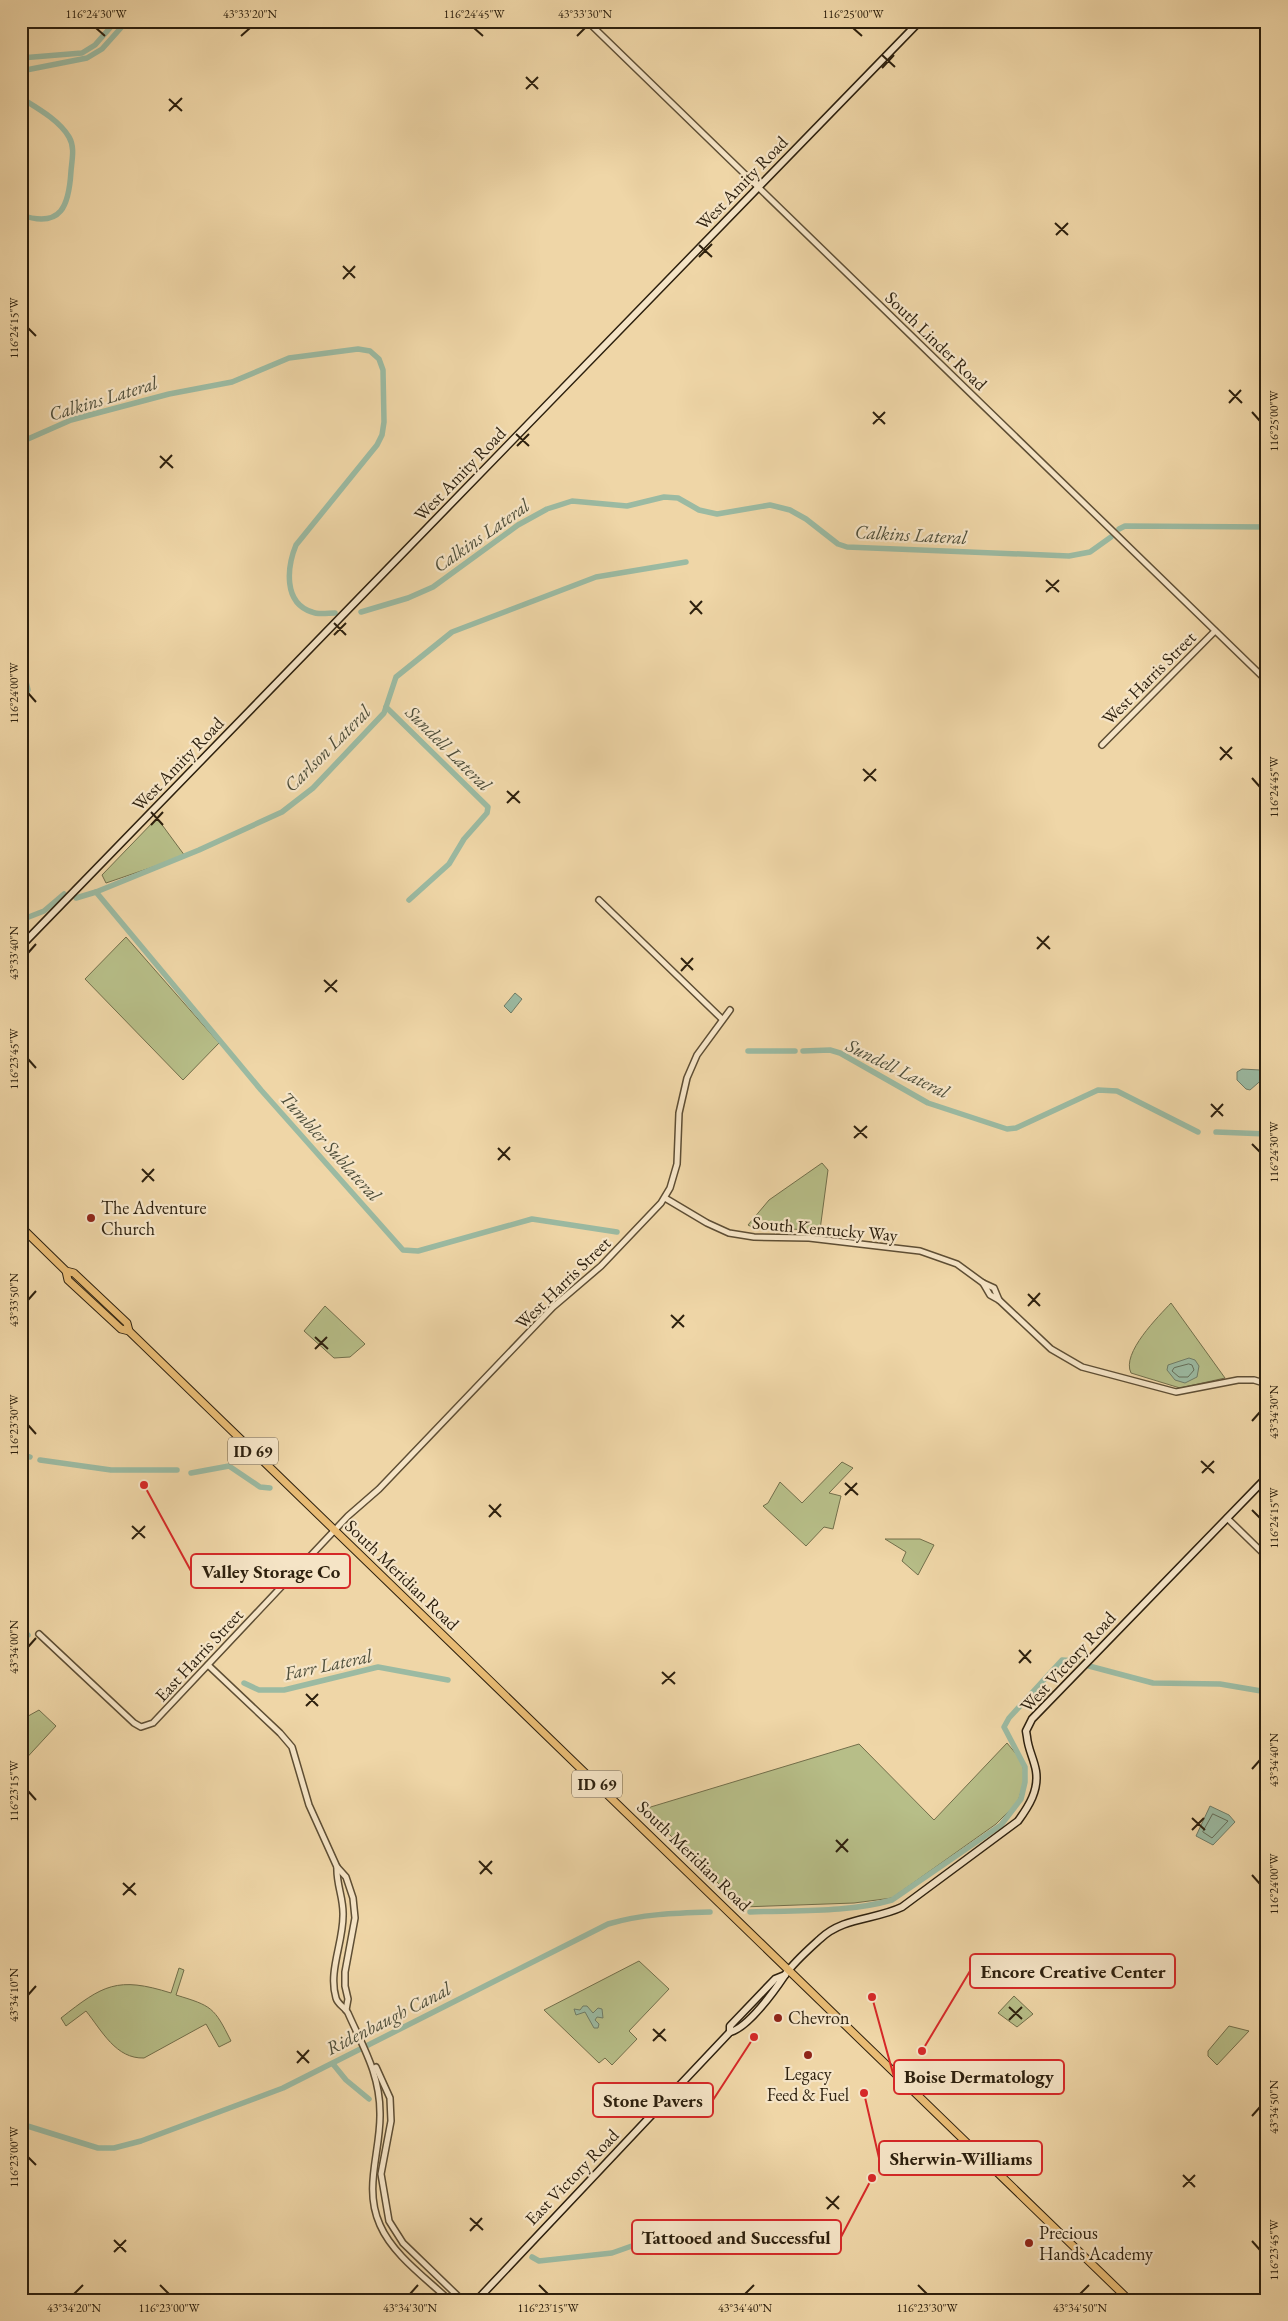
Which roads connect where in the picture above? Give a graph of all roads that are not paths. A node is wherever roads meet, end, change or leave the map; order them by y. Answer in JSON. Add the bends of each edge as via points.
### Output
{"nodes":[{"id":1,"x":587,"y":21,"type":"edge"},
{"id":2,"x":920,"y":21,"type":"edge"},
{"id":3,"x":758,"y":188,"type":"junction"},
{"id":4,"x":1215,"y":631,"type":"junction"},
{"id":5,"x":1267,"y":681,"type":"edge"},
{"id":6,"x":1102,"y":746,"type":"dead end"},
{"id":7,"x":599,"y":900,"type":"dead end"},
{"id":8,"x":21,"y":946,"type":"edge"},
{"id":9,"x":730,"y":1010,"type":"dead end"},
{"id":10,"x":722,"y":1019,"type":"junction"},
{"id":11,"x":665,"y":1198,"type":"junction"},
{"id":12,"x":21,"y":1227,"type":"edge"},
{"id":13,"x":66,"y":1272,"type":"junction"},
{"id":14,"x":129,"y":1330,"type":"junction"},
{"id":15,"x":1267,"y":1384,"type":"edge"},
{"id":16,"x":1267,"y":1477,"type":"edge"},
{"id":17,"x":1227,"y":1518,"type":"junction"},
{"id":18,"x":334,"y":1530,"type":"junction"},
{"id":19,"x":1267,"y":1557,"type":"edge"},
{"id":20,"x":39,"y":1634,"type":"dead end"},
{"id":21,"x":208,"y":1665,"type":"junction"},
{"id":22,"x":337,"y":1867,"type":"junction"},
{"id":23,"x":788,"y":1973,"type":"junction"},
{"id":24,"x":346,"y":2010,"type":"junction"},
{"id":25,"x":367,"y":2054,"type":"junction"},
{"id":26,"x":449,"y":2300,"type":"edge"},
{"id":27,"x":462,"y":2300,"type":"edge"},
{"id":28,"x":477,"y":2300,"type":"edge"},
{"id":29,"x":1129,"y":2300,"type":"edge"}],
"edges":[{"from":1,"to":3,"type":"street","name":"South Linder Road"},
{"from":2,"to":3,"type":"main road","name":"West Amity Road"},
{"from":3,"to":4,"type":"street","name":"South Linder Road"},
{"from":3,"to":8,"type":"main road","name":"West Amity Road"},
{"from":4,"to":5,"type":"street","name":"South Linder Road"},
{"from":4,"to":6,"type":"street","name":"West Harris Street"},
{"from":7,"to":10,"type":"street"},
{"from":9,"to":10,"type":"street","name":"West Harris Street"},
{"from":10,"to":11,"type":"street","name":"West Harris Street","via":[[697,1055],[687,1080],[679,1113],[677,1164]]},
{"from":11,"to":15,"type":"street","name":"South Kentucky Way","via":[[729,1232],[754,1237],[809,1238],[920,1251],[957,1264],[983,1283],[990,1295],[1050,1349],[1082,1367],[1176,1392],[1238,1380]]},
{"from":11,"to":18,"type":"street","name":"West Harris Street","via":[[601,1266],[560,1300],[378,1489]]},
{"from":12,"to":13,"type":"main road","name":"South Meridian Road","number":"ID 69"},
{"from":13,"to":14,"type":"main road","name":"South Meridian Road","number":"ID 69","via":[[74,1273],[127,1323]]},
{"from":13,"to":14,"type":"main road","name":"South Meridian Road","number":"ID 69","via":[[68,1280],[121,1329]]},
{"from":14,"to":18,"type":"main road","name":"South Meridian Road","number":"ID 69"},
{"from":16,"to":17,"type":"main road","name":"West Victory Road"},
{"from":17,"to":19,"type":"street"},
{"from":17,"to":23,"type":"main road","name":"West Victory Road","via":[[1032,1719],[1027,1737],[1036,1770],[1036,1784],[1018,1821],[902,1907],[878,1917],[849,1922],[829,1932]]},
{"from":18,"to":21,"type":"street","name":"East Harris Street"},
{"from":18,"to":23,"type":"main road","name":"South Meridian Road","number":"ID 69"},
{"from":20,"to":21,"type":"street","name":"East Harris Street","via":[[141,1727],[153,1723]]},
{"from":21,"to":22,"type":"street","via":[[292,1747],[310,1805]]},
{"from":22,"to":24,"type":"street","via":[[343,1916],[334,1992],[337,2002]]},
{"from":22,"to":24,"type":"street","via":[[346,1877],[355,1918],[345,1972]]},
{"from":23,"to":28,"type":"main road","name":"East Victory Road","via":[[775,1979],[730,2026],[730,2032]]},
{"from":23,"to":29,"type":"main road","name":"South Meridian Road","number":"ID 69"},
{"from":24,"to":25,"type":"street"},
{"from":25,"to":26,"type":"street","via":[[375,2070],[380,2113],[372,2182],[375,2213],[395,2249]]},
{"from":25,"to":27,"type":"street","via":[[390,2098],[391,2121],[382,2174],[389,2221],[403,2243]]}]}
